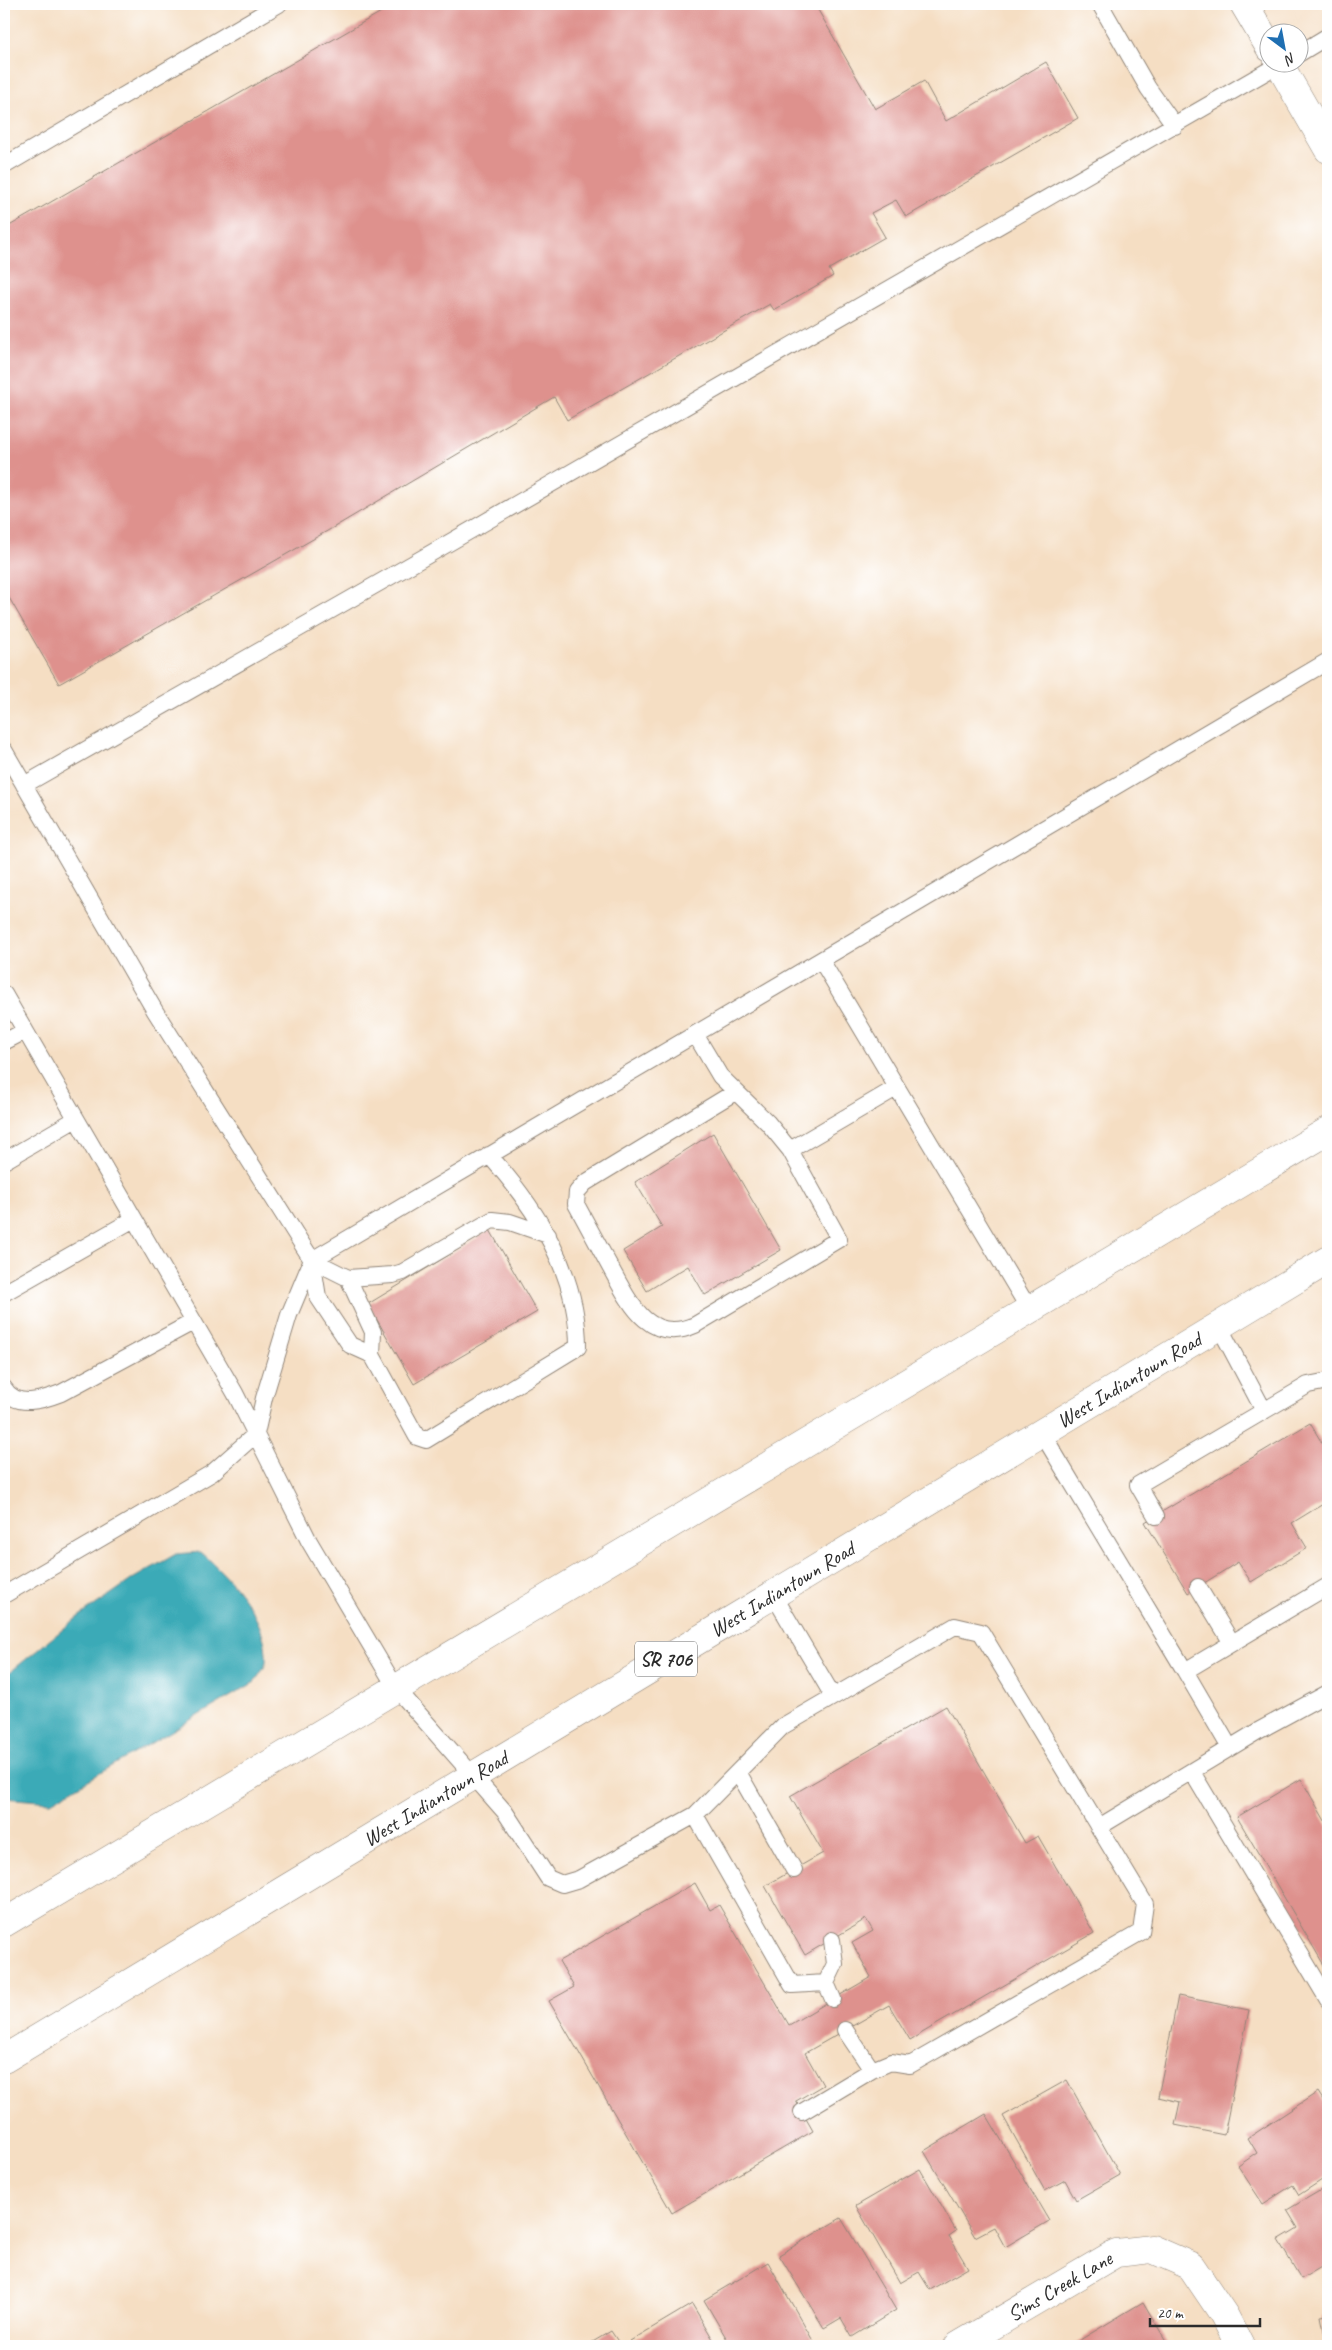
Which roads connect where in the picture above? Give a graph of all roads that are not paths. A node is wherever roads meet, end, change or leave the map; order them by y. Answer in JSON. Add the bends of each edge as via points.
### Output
{"nodes":[{"id":1,"x":279,"y":4,"type":"edge"},
{"id":2,"x":1100,"y":4,"type":"edge"},
{"id":3,"x":1244,"y":4,"type":"edge"},
{"id":4,"x":1260,"y":27,"type":"edge"},
{"id":5,"x":1328,"y":36,"type":"edge"},
{"id":6,"x":1310,"y":45,"type":"edge"},
{"id":7,"x":1260,"y":72,"type":"edge"},
{"id":8,"x":1289,"y":72,"type":"edge"},
{"id":9,"x":1175,"y":126,"type":"junction"},
{"id":10,"x":1328,"y":149,"type":"edge"},
{"id":11,"x":4,"y":166,"type":"edge"},
{"id":12,"x":1328,"y":661,"type":"edge"},
{"id":13,"x":4,"y":750,"type":"edge"},
{"id":14,"x":24,"y":785,"type":"junction"},
{"id":15,"x":820,"y":960,"type":"junction"},
{"id":16,"x":4,"y":994,"type":"edge"},
{"id":17,"x":25,"y":1030,"type":"junction"},
{"id":18,"x":695,"y":1034,"type":"junction"},
{"id":19,"x":4,"y":1042,"type":"edge"},
{"id":20,"x":896,"y":1088,"type":"junction"},
{"id":21,"x":735,"y":1092,"type":"junction"},
{"id":22,"x":76,"y":1119,"type":"junction"},
{"id":23,"x":1328,"y":1131,"type":"edge"},
{"id":24,"x":790,"y":1150,"type":"junction"},
{"id":25,"x":489,"y":1155,"type":"junction"},
{"id":26,"x":4,"y":1161,"type":"edge"},
{"id":27,"x":134,"y":1219,"type":"junction"},
{"id":28,"x":548,"y":1235,"type":"junction"},
{"id":29,"x":312,"y":1260,"type":"junction"},
{"id":30,"x":1328,"y":1262,"type":"edge"},
{"id":31,"x":348,"y":1278,"type":"junction"},
{"id":32,"x":4,"y":1293,"type":"edge"},
{"id":33,"x":1029,"y":1309,"type":"junction"},
{"id":34,"x":193,"y":1322,"type":"junction"},
{"id":35,"x":1219,"y":1326,"type":"junction"},
{"id":36,"x":372,"y":1355,"type":"junction"},
{"id":37,"x":1328,"y":1381,"type":"edge"},
{"id":38,"x":4,"y":1388,"type":"edge"},
{"id":39,"x":1264,"y":1411,"type":"junction"},
{"id":40,"x":1042,"y":1433,"type":"junction"},
{"id":41,"x":256,"y":1434,"type":"junction"},
{"id":42,"x":1156,"y":1516,"type":"dead end"},
{"id":43,"x":1328,"y":1586,"type":"edge"},
{"id":44,"x":1198,"y":1587,"type":"dead end"},
{"id":45,"x":773,"y":1594,"type":"junction"},
{"id":46,"x":4,"y":1595,"type":"edge"},
{"id":47,"x":1232,"y":1643,"type":"junction"},
{"id":48,"x":1185,"y":1671,"type":"junction"},
{"id":49,"x":396,"y":1688,"type":"junction"},
{"id":50,"x":833,"y":1696,"type":"junction"},
{"id":51,"x":1327,"y":1696,"type":"edge"},
{"id":52,"x":1230,"y":1748,"type":"junction"},
{"id":53,"x":738,"y":1772,"type":"junction"},
{"id":54,"x":1192,"y":1772,"type":"junction"},
{"id":55,"x":473,"y":1776,"type":"junction"},
{"id":56,"x":695,"y":1815,"type":"junction"},
{"id":57,"x":1099,"y":1828,"type":"junction"},
{"id":58,"x":794,"y":1870,"type":"dead end"},
{"id":59,"x":4,"y":1923,"type":"edge"},
{"id":60,"x":832,"y":1940,"type":"dead end"},
{"id":61,"x":826,"y":1983,"type":"junction"},
{"id":62,"x":833,"y":1999,"type":"dead end"},
{"id":63,"x":1328,"y":2000,"type":"edge"},
{"id":64,"x":845,"y":2030,"type":"dead end"},
{"id":65,"x":4,"y":2059,"type":"edge"},
{"id":66,"x":872,"y":2070,"type":"junction"},
{"id":67,"x":802,"y":2112,"type":"dead end"},
{"id":68,"x":958,"y":2346,"type":"edge"},
{"id":69,"x":1240,"y":2346,"type":"edge"}],
"edges":[{"from":1,"to":11,"type":"lane"},
{"from":2,"to":9,"type":"lane","via":[[1148,88]]},
{"from":3,"to":4,"type":"main road"},
{"from":5,"to":6,"type":"lane"},
{"from":7,"to":9,"type":"lane"},
{"from":8,"to":10,"type":"main road"},
{"from":9,"to":14,"type":"lane"},
{"from":12,"to":15,"type":"lane"},
{"from":13,"to":14,"type":"lane"},
{"from":14,"to":29,"type":"lane","via":[[155,1011]]},
{"from":15,"to":18,"type":"lane"},
{"from":15,"to":20,"type":"lane"},
{"from":16,"to":17,"type":"lane"},
{"from":17,"to":19,"type":"lane"},
{"from":17,"to":22,"type":"lane"},
{"from":18,"to":21,"type":"lane","via":[[720,1076]]},
{"from":18,"to":25,"type":"lane"},
{"from":20,"to":24,"type":"lane"},
{"from":20,"to":33,"type":"lane"},
{"from":21,"to":24,"type":"lane","via":[[768,1123]]},
{"from":21,"to":24,"type":"lane","via":[[585,1183],[577,1192],[576,1204],[632,1307],[649,1323],[659,1328],[688,1329],[839,1239]]},
{"from":22,"to":26,"type":"lane"},
{"from":22,"to":27,"type":"lane"},
{"from":23,"to":33,"type":"main road"},
{"from":25,"to":28,"type":"lane","via":[[522,1193]]},
{"from":25,"to":29,"type":"lane"},
{"from":27,"to":32,"type":"lane"},
{"from":27,"to":34,"type":"lane"},
{"from":28,"to":31,"type":"lane","via":[[510,1222],[492,1220],[403,1272]]},
{"from":28,"to":36,"type":"lane","via":[[575,1303],[578,1347],[422,1440],[417,1437]]},
{"from":29,"to":31,"type":"lane"},
{"from":29,"to":36,"type":"lane","via":[[318,1297],[350,1345]]},
{"from":29,"to":41,"type":"lane","via":[[289,1315]]},
{"from":30,"to":35,"type":"main road","name":"West Indiantown Road","number":"SR 706"},
{"from":31,"to":36,"type":"lane","via":[[373,1332]]},
{"from":33,"to":49,"type":"main road"},
{"from":34,"to":38,"type":"lane","via":[[39,1402],[21,1400],[8,1394]]},
{"from":34,"to":41,"type":"lane"},
{"from":35,"to":39,"type":"lane"},
{"from":35,"to":40,"type":"main road","name":"West Indiantown Road","number":"SR 706"},
{"from":37,"to":39,"type":"lane","via":[[1308,1385]]},
{"from":39,"to":42,"type":"lane","via":[[1138,1485]]},
{"from":40,"to":45,"type":"main road","name":"West Indiantown Road","number":"SR 706"},
{"from":40,"to":48,"type":"lane"},
{"from":41,"to":46,"type":"lane","via":[[212,1473]]},
{"from":41,"to":49,"type":"lane","via":[[309,1541]]},
{"from":43,"to":47,"type":"lane"},
{"from":44,"to":47,"type":"lane"},
{"from":45,"to":50,"type":"lane"},
{"from":45,"to":55,"type":"main road","name":"West Indiantown Road","number":"SR 706"},
{"from":47,"to":48,"type":"lane"},
{"from":48,"to":52,"type":"lane"},
{"from":49,"to":55,"type":"lane"},
{"from":49,"to":59,"type":"main road"},
{"from":50,"to":53,"type":"lane","via":[[783,1726]]},
{"from":50,"to":57,"type":"lane","via":[[955,1626],[981,1632]]},
{"from":51,"to":52,"type":"lane"},
{"from":52,"to":54,"type":"lane"},
{"from":53,"to":56,"type":"lane"},
{"from":53,"to":58,"type":"lane"},
{"from":54,"to":57,"type":"lane"},
{"from":54,"to":63,"type":"lane"},
{"from":55,"to":56,"type":"lane","via":[[505,1812],[548,1878],[562,1884],[578,1880]]},
{"from":55,"to":65,"type":"main road","name":"West Indiantown Road","number":"SR 706"},
{"from":56,"to":61,"type":"lane","via":[[792,1985]]},
{"from":57,"to":66,"type":"lane","via":[[1144,1904],[1141,1932],[910,2065],[891,2062]]},
{"from":60,"to":61,"type":"lane","via":[[835,1964]]},
{"from":61,"to":62,"type":"lane"},
{"from":64,"to":66,"type":"lane"},
{"from":66,"to":67,"type":"lane"},
{"from":68,"to":69,"type":"main road","name":"Sims Creek Lane","via":[[1116,2253],[1152,2249],[1191,2266],[1224,2315]]}]}
